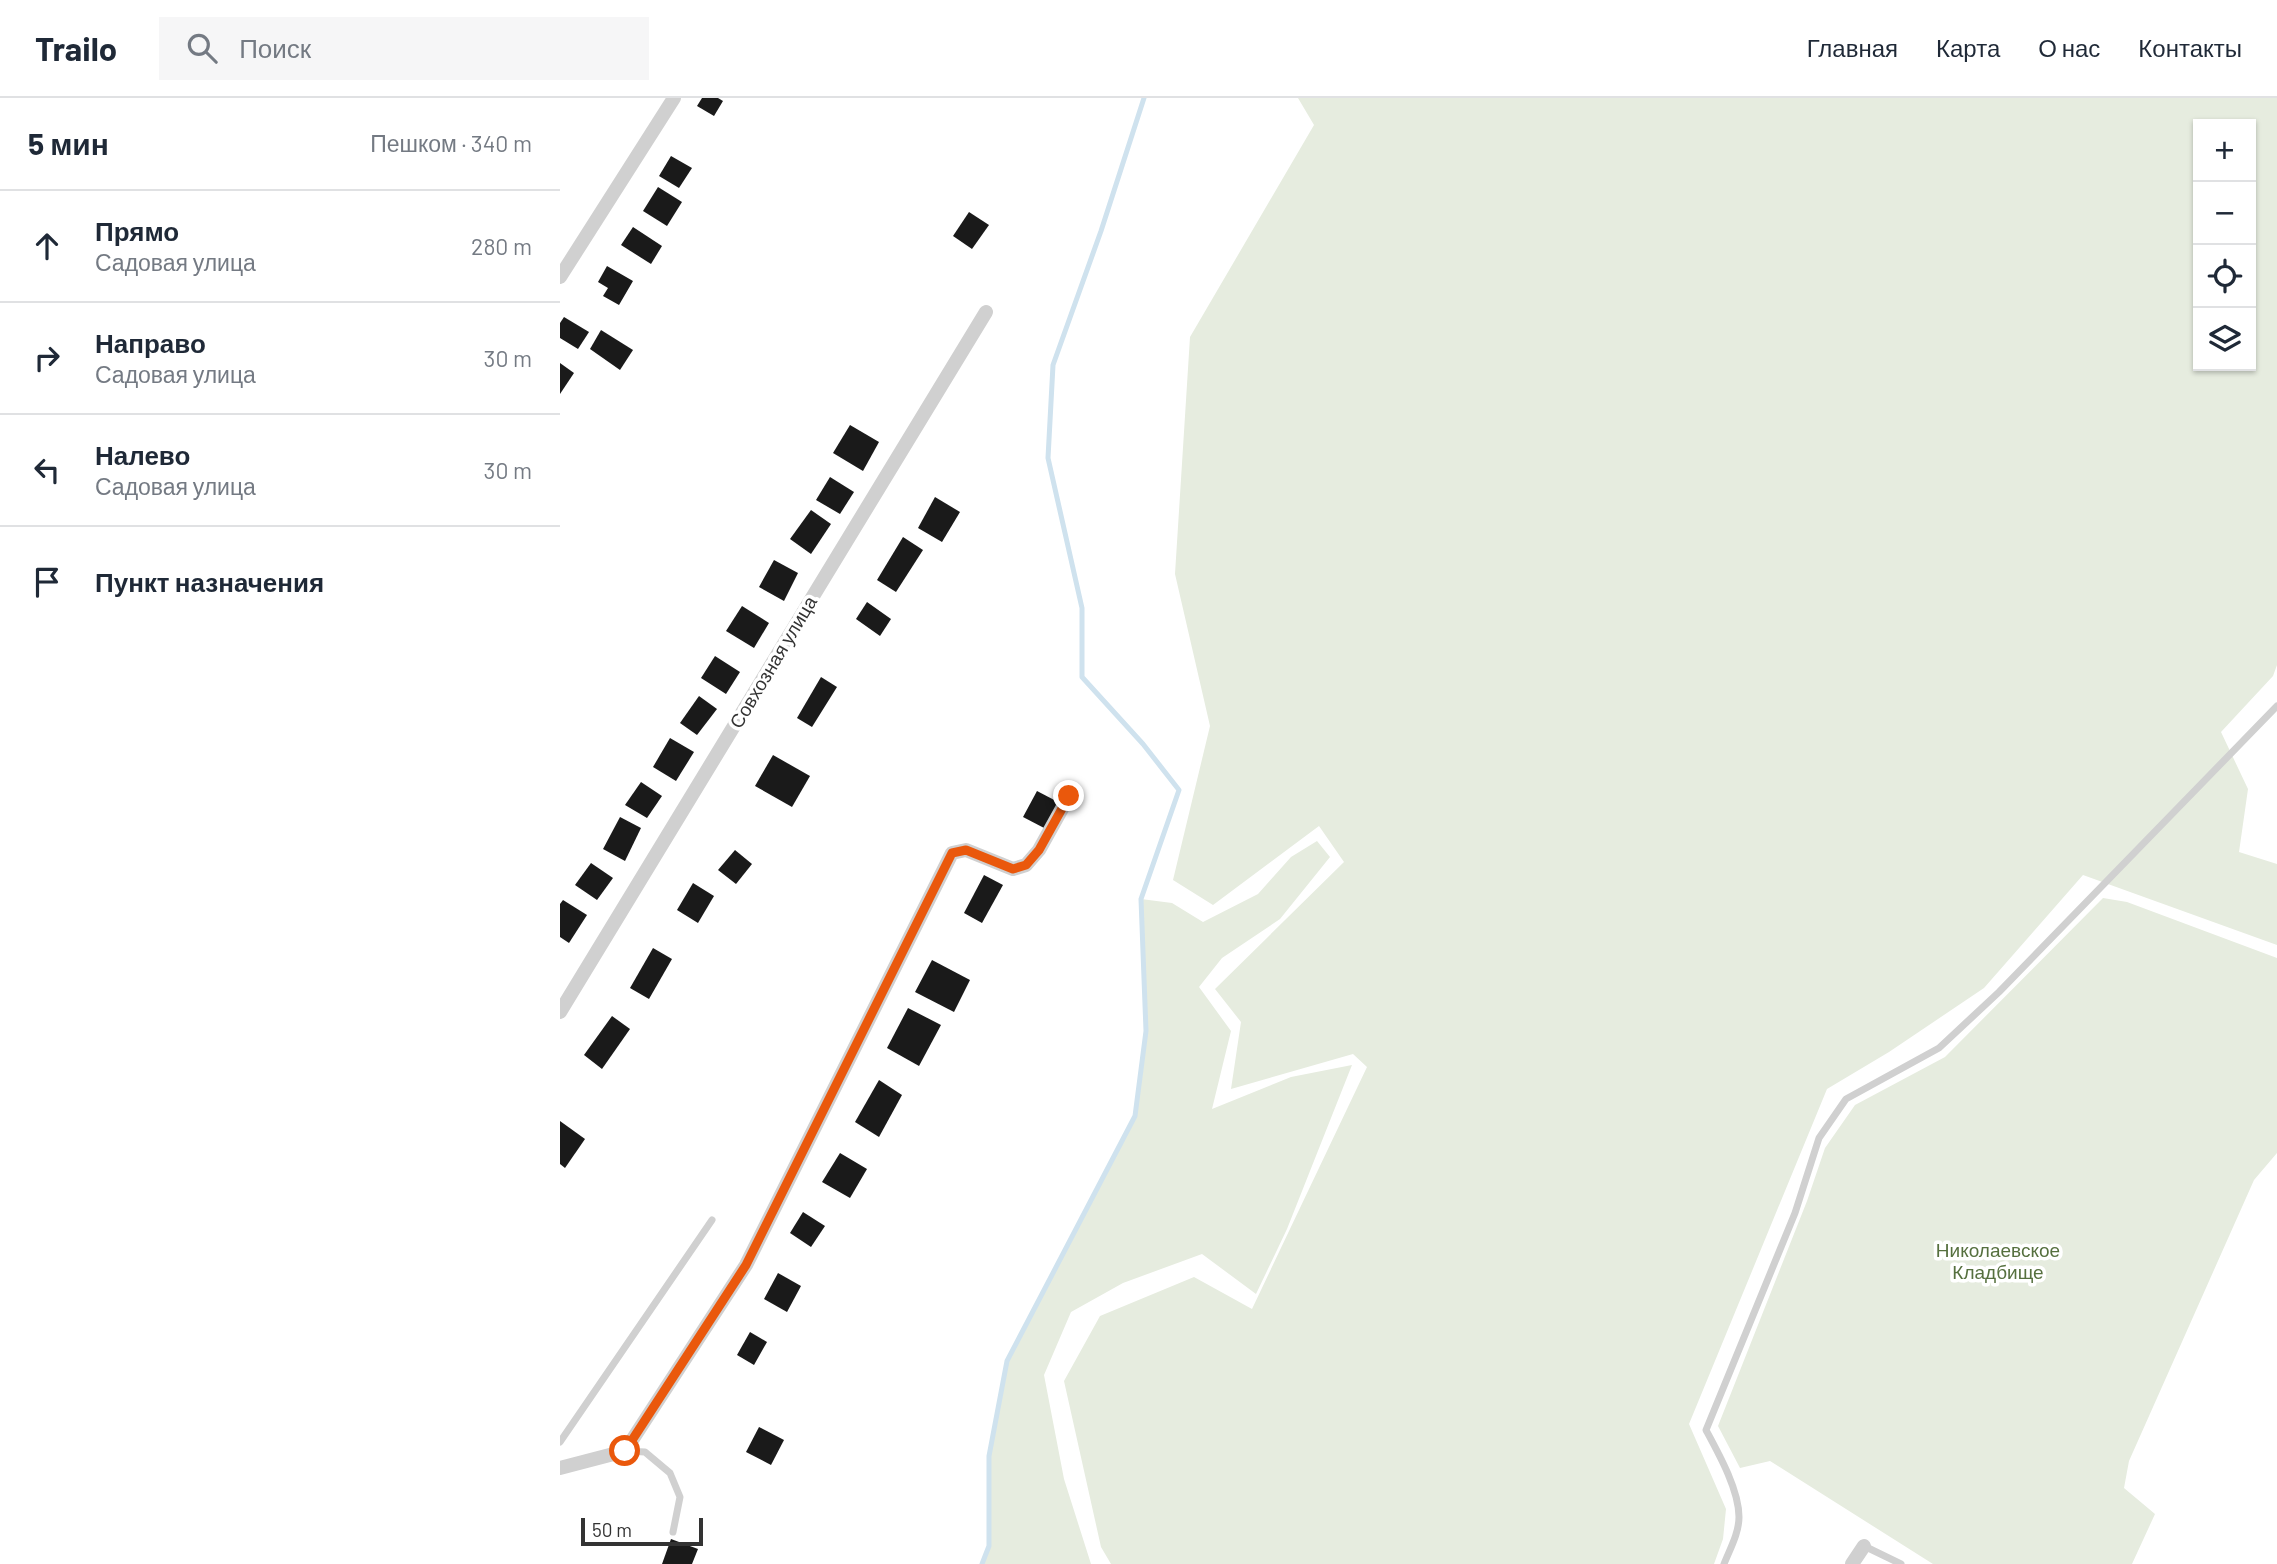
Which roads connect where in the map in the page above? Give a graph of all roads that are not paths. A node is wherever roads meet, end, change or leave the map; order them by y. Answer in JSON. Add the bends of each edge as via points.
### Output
{"nodes":[{"id":1,"x":674,"y":98,"type":"edge"},
{"id":2,"x":560,"y":277,"type":"edge"},
{"id":3,"x":986,"y":312,"type":"dead end"},
{"id":4,"x":2277,"y":706,"type":"edge"},
{"id":5,"x":1069,"y":796,"type":"dead end"},
{"id":6,"x":560,"y":1012,"type":"edge"},
{"id":7,"x":712,"y":1220,"type":"dead end"},
{"id":8,"x":560,"y":1442,"type":"edge"},
{"id":9,"x":625,"y":1451,"type":"junction"},
{"id":10,"x":560,"y":1468,"type":"edge"},
{"id":11,"x":673,"y":1532,"type":"dead end"},
{"id":12,"x":1864,"y":1546,"type":"joint"},
{"id":13,"x":1724,"y":1564,"type":"edge"},
{"id":14,"x":1852,"y":1564,"type":"edge"},
{"id":15,"x":1902,"y":1564,"type":"edge"}],
"edges":[{"from":1,"to":2,"type":"street"},
{"from":3,"to":6,"type":"street","name":"Совхозная улица"},
{"from":4,"to":13,"type":"lane","via":[[1999,992],[1939,1048],[1846,1099],[1819,1138],[1795,1213],[1706,1430],[1728,1472],[1739,1516]]},
{"from":5,"to":9,"type":"street","via":[[1026,865],[1013,869],[966,850],[952,853],[746,1265]]},
{"from":7,"to":8,"type":"lane"},
{"from":9,"to":10,"type":"street"},
{"from":9,"to":11,"type":"lane","via":[[645,1452],[670,1473],[680,1497]]},
{"from":12,"to":14,"type":"street"},
{"from":12,"to":15,"type":"lane"}]}
